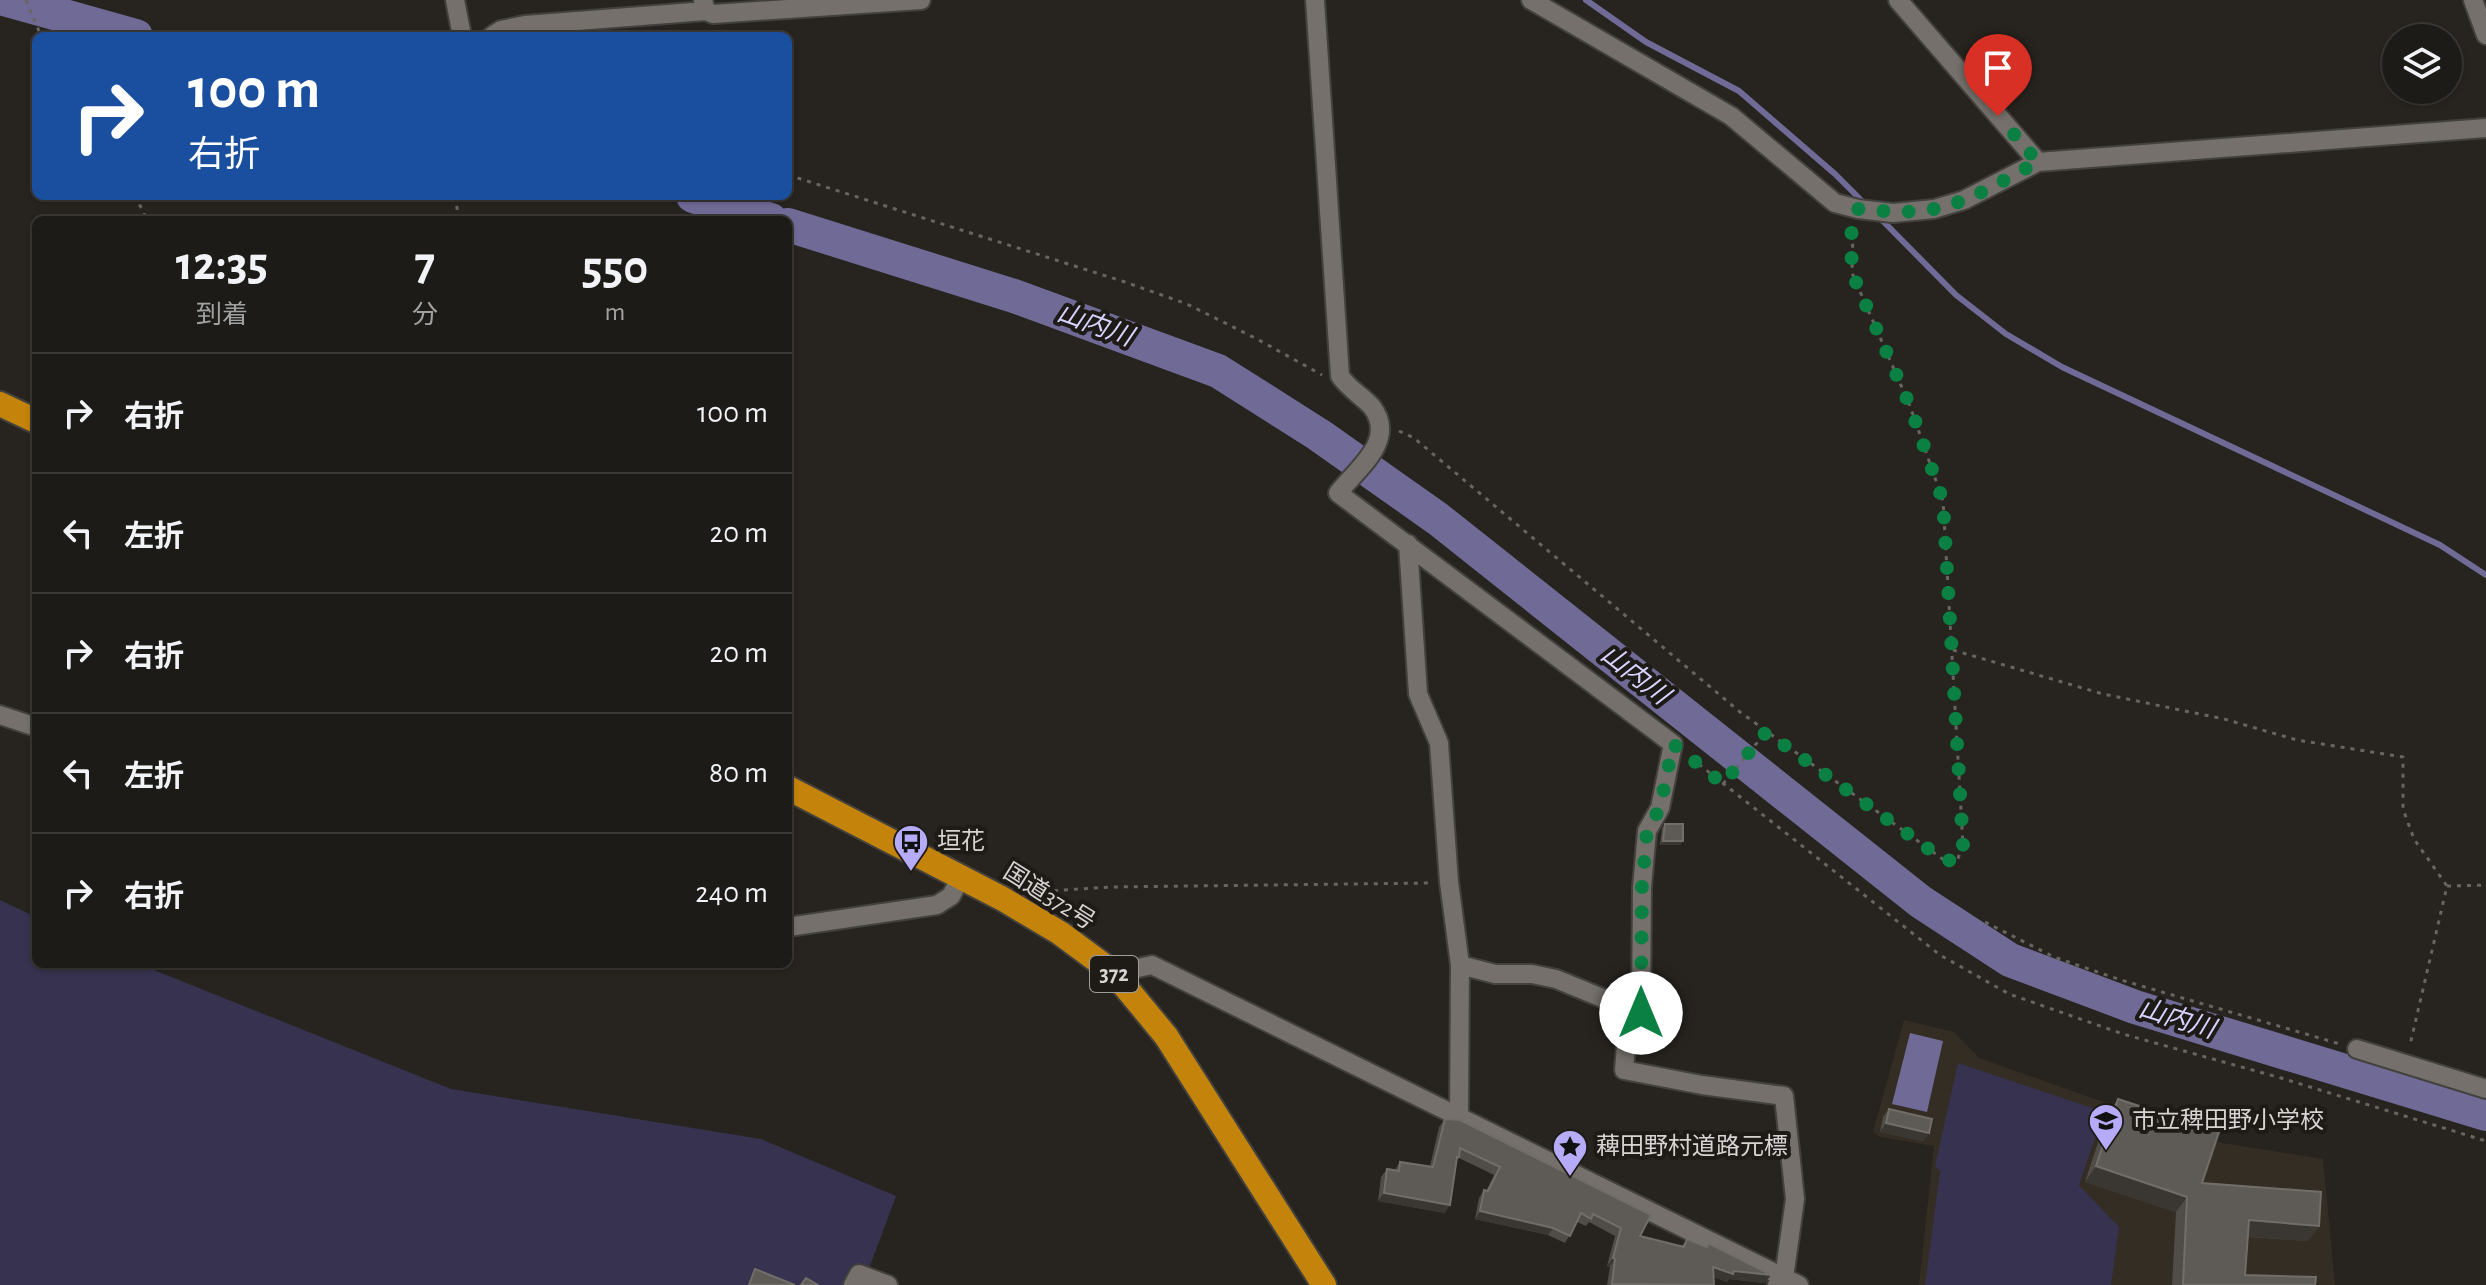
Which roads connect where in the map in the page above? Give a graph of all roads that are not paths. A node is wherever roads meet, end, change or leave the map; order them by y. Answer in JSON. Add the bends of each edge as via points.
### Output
{"nodes":[{"id":1,"x":455,"y":0,"type":"edge"},
{"id":2,"x":921,"y":0,"type":"edge"},
{"id":3,"x":1315,"y":0,"type":"edge"},
{"id":4,"x":1531,"y":0,"type":"edge"},
{"id":5,"x":1898,"y":0,"type":"edge"},
{"id":6,"x":2473,"y":0,"type":"edge"},
{"id":7,"x":705,"y":6,"type":"edge"},
{"id":8,"x":461,"y":32,"type":"edge"},
{"id":9,"x":498,"y":32,"type":"edge"},
{"id":10,"x":2486,"y":35,"type":"edge"},
{"id":11,"x":2486,"y":128,"type":"edge"},
{"id":12,"x":2038,"y":162,"type":"junction"},
{"id":13,"x":0,"y":404,"type":"edge"},
{"id":14,"x":32,"y":419,"type":"edge"},
{"id":15,"x":1408,"y":544,"type":"junction"},
{"id":16,"x":0,"y":715,"type":"edge"},
{"id":17,"x":32,"y":726,"type":"edge"},
{"id":18,"x":792,"y":790,"type":"edge"},
{"id":19,"x":961,"y":877,"type":"junction"},
{"id":20,"x":792,"y":926,"type":"edge"},
{"id":21,"x":1460,"y":965,"type":"junction"},
{"id":22,"x":1114,"y":973,"type":"junction"},
{"id":23,"x":1629,"y":1009,"type":"junction"},
{"id":24,"x":2357,"y":1049,"type":"road end"},
{"id":25,"x":2486,"y":1089,"type":"edge"},
{"id":26,"x":1459,"y":1117,"type":"junction"},
{"id":27,"x":1787,"y":1283,"type":"edge"},
{"id":28,"x":853,"y":1285,"type":"edge"},
{"id":29,"x":888,"y":1285,"type":"edge"},
{"id":30,"x":1324,"y":1285,"type":"edge"}],
"edges":[{"from":1,"to":8,"type":"street"},
{"from":2,"to":7,"type":"street","via":[[713,14]]},
{"from":3,"to":15,"type":"street","via":[[1340,376],[1381,422],[1379,443],[1338,493]]},
{"from":4,"to":12,"type":"street","via":[[1731,116],[1835,203],[1893,213],[1934,209],[1964,200]]},
{"from":5,"to":12,"type":"street"},
{"from":6,"to":10,"type":"street"},
{"from":7,"to":9,"type":"street","via":[[698,14],[525,25]]},
{"from":11,"to":12,"type":"street"},
{"from":13,"to":14,"type":"highway"},
{"from":15,"to":21,"type":"street","via":[[1418,694],[1439,743]]},
{"from":15,"to":23,"type":"street","via":[[1673,744],[1660,808],[1647,831],[1641,1013]]},
{"from":16,"to":17,"type":"street"},
{"from":18,"to":19,"type":"highway","name":"国道372号","number":"372"},
{"from":19,"to":20,"type":"street","via":[[951,896],[937,905]]},
{"from":19,"to":22,"type":"highway","name":"国道372号","number":"372","via":[[1060,933]]},
{"from":21,"to":23,"type":"street","via":[[1556,979]]},
{"from":21,"to":26,"type":"street"},
{"from":22,"to":26,"type":"street","via":[[1152,965]]},
{"from":22,"to":30,"type":"highway","name":"国道372号","number":"372","via":[[1166,1036]]},
{"from":23,"to":27,"type":"street","via":[[1624,1070],[1784,1096],[1795,1199]]},
{"from":24,"to":25,"type":"street"},
{"from":26,"to":27,"type":"street"},
{"from":28,"to":29,"type":"street","via":[[859,1274]]}]}
